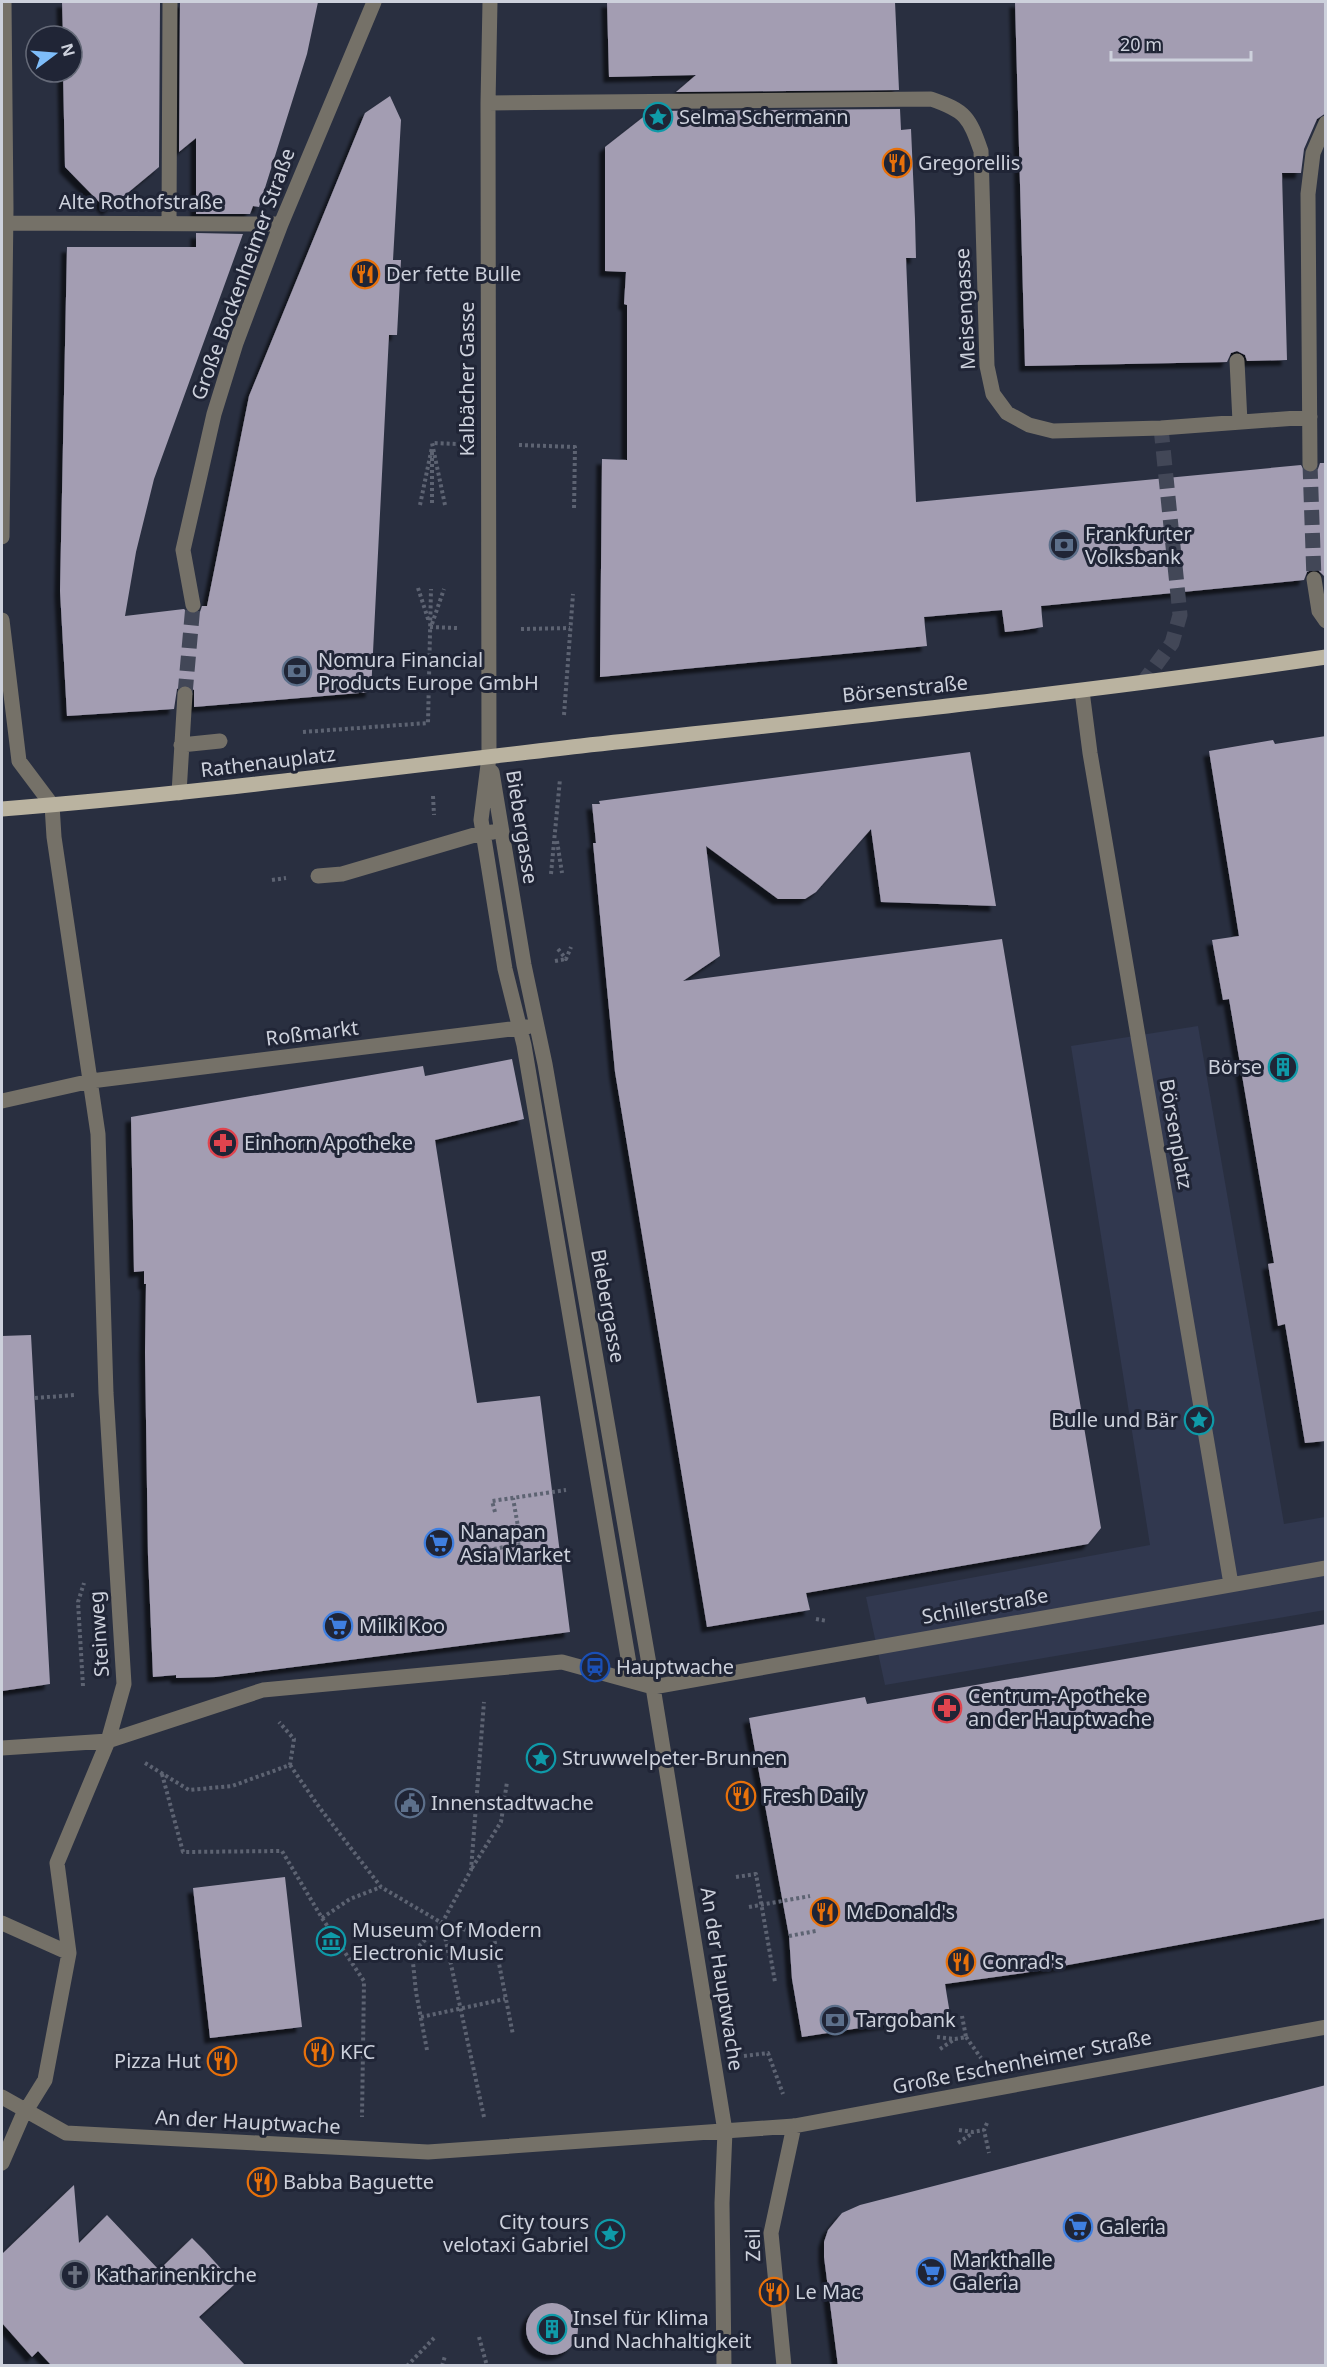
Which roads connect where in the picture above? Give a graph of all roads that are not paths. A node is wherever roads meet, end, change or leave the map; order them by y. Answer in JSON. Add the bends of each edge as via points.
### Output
{"nodes":[{"id":1,"x":4,"y":2,"type":"edge"},
{"id":2,"x":170,"y":2,"type":"edge"},
{"id":3,"x":374,"y":2,"type":"edge"},
{"id":4,"x":490,"y":2,"type":"edge"},
{"id":5,"x":488,"y":102,"type":"junction"},
{"id":6,"x":1326,"y":123,"type":"edge"},
{"id":7,"x":4,"y":223,"type":"edge"},
{"id":8,"x":169,"y":223,"type":"junction"},
{"id":9,"x":281,"y":224,"type":"junction"},
{"id":10,"x":1237,"y":362,"type":"dead end"},
{"id":11,"x":1310,"y":417,"type":"junction"},
{"id":12,"x":1240,"y":422,"type":"junction"},
{"id":13,"x":1310,"y":464,"type":"tunnel mouth"},
{"id":14,"x":2,"y":537,"type":"edge"},
{"id":15,"x":1314,"y":579,"type":"tunnel mouth"},
{"id":16,"x":193,"y":605,"type":"tunnel mouth"},
{"id":17,"x":2,"y":620,"type":"edge"},
{"id":18,"x":1326,"y":621,"type":"edge"},
{"id":19,"x":1326,"y":657,"type":"edge"},
{"id":20,"x":1082,"y":691,"type":"junction"},
{"id":21,"x":185,"y":694,"type":"tunnel mouth"},
{"id":22,"x":220,"y":741,"type":"dead end"},
{"id":23,"x":181,"y":745,"type":"junction"},
{"id":24,"x":489,"y":757,"type":"junction"},
{"id":25,"x":179,"y":793,"type":"junction"},
{"id":26,"x":52,"y":805,"type":"junction"},
{"id":27,"x":2,"y":809,"type":"edge"},
{"id":28,"x":502,"y":831,"type":"junction"},
{"id":29,"x":483,"y":834,"type":"junction"},
{"id":30,"x":318,"y":876,"type":"dead end"},
{"id":31,"x":538,"y":1025,"type":"junction"},
{"id":32,"x":520,"y":1028,"type":"junction"},
{"id":33,"x":92,"y":1081,"type":"junction"},
{"id":34,"x":2,"y":1101,"type":"edge"},
{"id":35,"x":1326,"y":1568,"type":"edge"},
{"id":36,"x":1231,"y":1584,"type":"junction"},
{"id":37,"x":632,"y":1681,"type":"junction"},
{"id":38,"x":653,"y":1687,"type":"junction"},
{"id":39,"x":108,"y":1741,"type":"junction"},
{"id":40,"x":2,"y":1748,"type":"edge"},
{"id":41,"x":2,"y":1923,"type":"edge"},
{"id":42,"x":69,"y":1953,"type":"junction"},
{"id":43,"x":1326,"y":2027,"type":"edge"},
{"id":44,"x":2,"y":2097,"type":"edge"},
{"id":45,"x":26,"y":2111,"type":"junction"},
{"id":46,"x":794,"y":2126,"type":"junction"},
{"id":47,"x":725,"y":2132,"type":"junction"},
{"id":48,"x":2,"y":2163,"type":"edge"},
{"id":49,"x":724,"y":2366,"type":"edge"},
{"id":50,"x":784,"y":2366,"type":"edge"}],
"edges":[{"from":1,"to":7,"type":"street"},
{"from":2,"to":8,"type":"street"},
{"from":3,"to":9,"type":"street","name":"Große Bockenheimer Straße"},
{"from":4,"to":5,"type":"street","name":"Kalbächer Gasse"},
{"from":5,"to":12,"type":"street","name":"Meisengasse","via":[[931,99],[954,107],[971,122],[981,151],[987,366],[993,394],[1007,413],[1029,425],[1053,431]]},
{"from":5,"to":24,"type":"street","name":"Kalbächer Gasse"},
{"from":6,"to":11,"type":"street","via":[[1313,153],[1308,194]]},
{"from":7,"to":8,"type":"street","name":"Alte Rothofstraße"},
{"from":7,"to":14,"type":"street"},
{"from":8,"to":9,"type":"street","name":"Alte Rothofstraße"},
{"from":9,"to":16,"type":"street","name":"Große Bockenheimer Straße","via":[[236,343],[197,487],[183,550]]},
{"from":10,"to":12,"type":"street"},
{"from":11,"to":12,"type":"street","name":"Meisengasse"},
{"from":11,"to":13,"type":"street"},
{"from":15,"to":18,"type":"street","via":[[1319,611]]},
{"from":17,"to":26,"type":"street","via":[[19,761]]},
{"from":19,"to":20,"type":"main road","name":"Börsenstraße"},
{"from":20,"to":24,"type":"main road","name":"Börsenstraße"},
{"from":20,"to":36,"type":"street","name":"Börsenplatz"},
{"from":21,"to":23,"type":"street"},
{"from":22,"to":23,"type":"street","name":"Rathenauplatz"},
{"from":23,"to":25,"type":"street"},
{"from":24,"to":25,"type":"main road","name":"Rathenauplatz"},
{"from":24,"to":28,"type":"street","name":"Biebergasse"},
{"from":24,"to":29,"type":"street","name":"Biebergasse","via":[[481,820]]},
{"from":25,"to":26,"type":"main road","name":"Rathenauplatz"},
{"from":26,"to":27,"type":"main road","name":"Rathenauplatz"},
{"from":26,"to":33,"type":"street"},
{"from":28,"to":29,"type":"street"},
{"from":28,"to":31,"type":"street","name":"Biebergasse"},
{"from":29,"to":30,"type":"street","via":[[342,874]]},
{"from":29,"to":32,"type":"street","name":"Biebergasse","via":[[505,969]]},
{"from":31,"to":32,"type":"street","name":"Roßmarkt"},
{"from":31,"to":38,"type":"street","name":"Biebergasse"},
{"from":32,"to":33,"type":"street","name":"Roßmarkt"},
{"from":32,"to":37,"type":"street","name":"Biebergasse"},
{"from":33,"to":34,"type":"street","name":"Roßmarkt"},
{"from":33,"to":39,"type":"street","name":"Steinweg","via":[[98,1134],[106,1393],[124,1684]]},
{"from":35,"to":36,"type":"street","name":"Schillerstraße"},
{"from":36,"to":38,"type":"street","name":"Schillerstraße"},
{"from":37,"to":38,"type":"street"},
{"from":37,"to":39,"type":"street","via":[[562,1662],[263,1690]]},
{"from":38,"to":47,"type":"street","name":"An der Hauptwache"},
{"from":39,"to":40,"type":"street"},
{"from":39,"to":42,"type":"street","name":"Steinweg","via":[[57,1863]]},
{"from":41,"to":42,"type":"street"},
{"from":42,"to":45,"type":"street","name":"Steinweg","via":[[45,2080]]},
{"from":43,"to":46,"type":"street","name":"Große Eschenheimer Straße"},
{"from":44,"to":45,"type":"street"},
{"from":45,"to":47,"type":"street","name":"An der Hauptwache","via":[[66,2133],[428,2152]]},
{"from":45,"to":48,"type":"street","name":"Steinweg"},
{"from":46,"to":47,"type":"street","name":"Große Eschenheimer Straße"},
{"from":46,"to":50,"type":"street","name":"Zeil","via":[[771,2233]]},
{"from":47,"to":49,"type":"street","name":"Zeil"}]}
